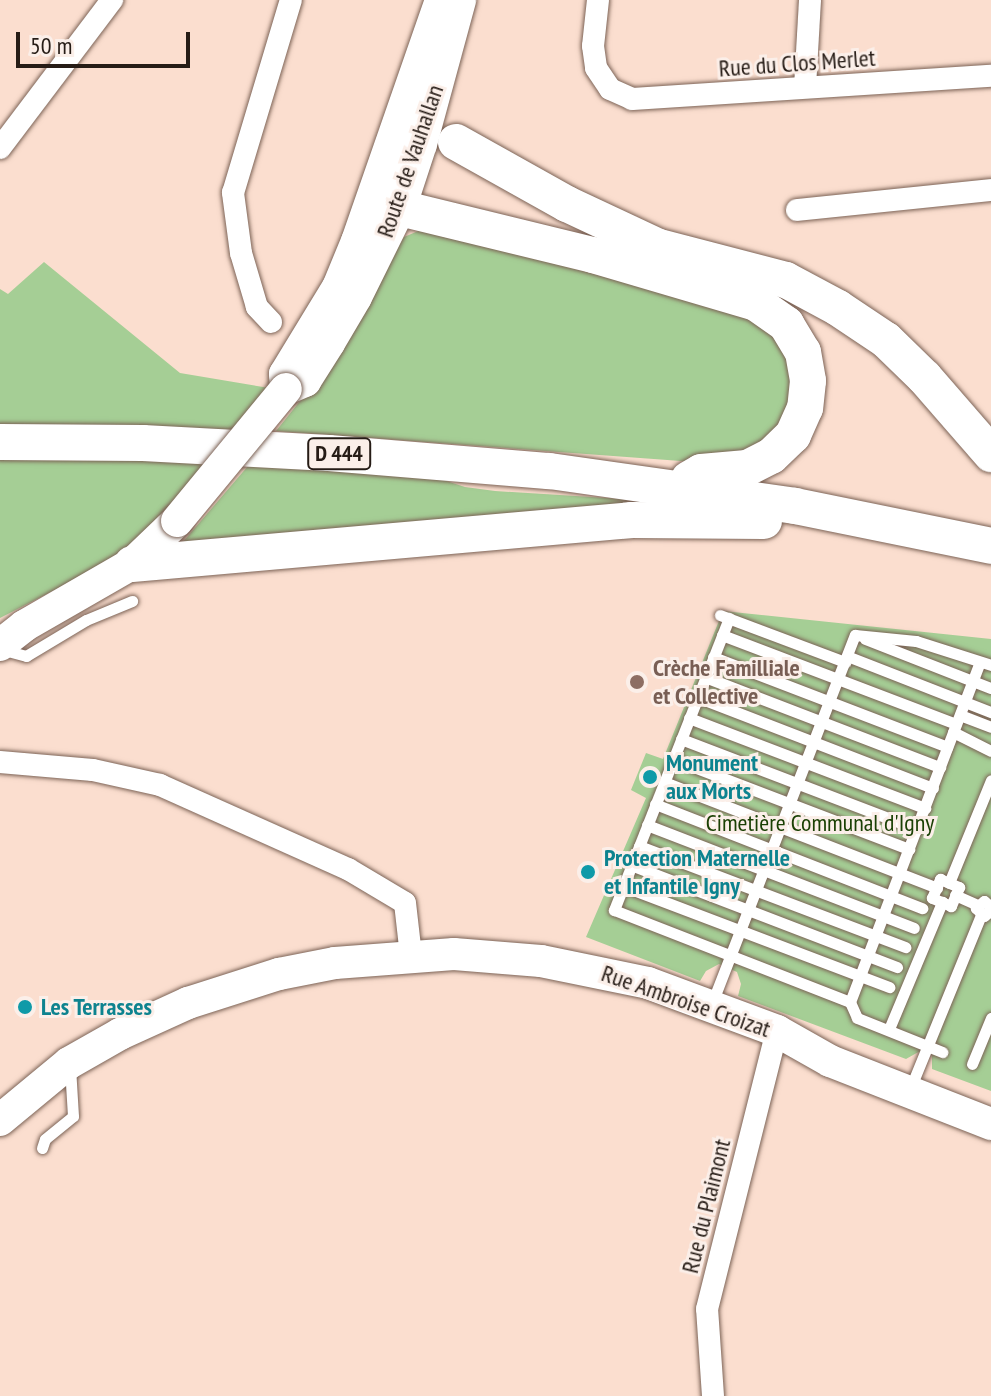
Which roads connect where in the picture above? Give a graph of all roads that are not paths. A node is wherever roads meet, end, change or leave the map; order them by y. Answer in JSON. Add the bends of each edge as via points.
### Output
{"nodes":[{"id":1,"x":112,"y":0,"type":"edge"},
{"id":2,"x":291,"y":0,"type":"edge"},
{"id":3,"x":598,"y":0,"type":"edge"},
{"id":4,"x":810,"y":0,"type":"edge"},
{"id":5,"x":452,"y":4,"type":"edge"},
{"id":6,"x":991,"y":76,"type":"edge"},
{"id":7,"x":805,"y":87,"type":"junction"},
{"id":8,"x":439,"y":143,"type":"junction"},
{"id":9,"x":0,"y":148,"type":"edge"},
{"id":10,"x":385,"y":165,"type":"junction"},
{"id":11,"x":991,"y":190,"type":"edge"},
{"id":12,"x":400,"y":208,"type":"junction"},
{"id":13,"x":797,"y":210,"type":"dead end"},
{"id":14,"x":271,"y":322,"type":"dead end"},
{"id":15,"x":286,"y":389,"type":"junction"},
{"id":16,"x":0,"y":442,"type":"edge"},
{"id":17,"x":991,"y":454,"type":"edge"},
{"id":18,"x":677,"y":487,"type":"junction"},
{"id":19,"x":795,"y":506,"type":"junction"},
{"id":20,"x":991,"y":546,"type":"edge"},
{"id":21,"x":132,"y":564,"type":"junction"},
{"id":22,"x":132,"y":601,"type":"dead end"},
{"id":23,"x":722,"y":635,"type":"junction"},
{"id":24,"x":855,"y":635,"type":"junction"},
{"id":25,"x":0,"y":647,"type":"edge"},
{"id":26,"x":713,"y":657,"type":"junction"},
{"id":27,"x":846,"y":659,"type":"junction"},
{"id":28,"x":986,"y":664,"type":"edge"},
{"id":29,"x":705,"y":677,"type":"junction"},
{"id":30,"x":838,"y":679,"type":"junction"},
{"id":31,"x":973,"y":681,"type":"junction"},
{"id":32,"x":991,"y":688,"type":"edge"},
{"id":33,"x":697,"y":697,"type":"junction"},
{"id":34,"x":829,"y":702,"type":"junction"},
{"id":35,"x":965,"y":702,"type":"junction"},
{"id":36,"x":991,"y":712,"type":"edge"},
{"id":37,"x":689,"y":718,"type":"junction"},
{"id":38,"x":822,"y":722,"type":"junction"},
{"id":39,"x":956,"y":724,"type":"junction"},
{"id":40,"x":991,"y":727,"type":"edge"},
{"id":41,"x":681,"y":739,"type":"junction"},
{"id":42,"x":814,"y":742,"type":"junction"},
{"id":43,"x":947,"y":747,"type":"junction"},
{"id":44,"x":991,"y":751,"type":"edge"},
{"id":45,"x":673,"y":759,"type":"junction"},
{"id":46,"x":0,"y":762,"type":"edge"},
{"id":47,"x":806,"y":763,"type":"junction"},
{"id":48,"x":940,"y":767,"type":"junction"},
{"id":49,"x":991,"y":780,"type":"edge"},
{"id":50,"x":664,"y":782,"type":"junction"},
{"id":51,"x":798,"y":783,"type":"junction"},
{"id":52,"x":933,"y":788,"type":"junction"},
{"id":53,"x":655,"y":804,"type":"junction"},
{"id":54,"x":791,"y":804,"type":"junction"},
{"id":55,"x":925,"y":808,"type":"junction"},
{"id":56,"x":647,"y":825,"type":"junction"},
{"id":57,"x":781,"y":827,"type":"junction"},
{"id":58,"x":917,"y":829,"type":"junction"},
{"id":59,"x":639,"y":846,"type":"junction"},
{"id":60,"x":909,"y":849,"type":"junction"},
{"id":61,"x":773,"y":850,"type":"junction"},
{"id":62,"x":631,"y":865,"type":"junction"},
{"id":63,"x":765,"y":870,"type":"junction"},
{"id":64,"x":901,"y":872,"type":"junction"},
{"id":65,"x":949,"y":883,"type":"junction"},
{"id":66,"x":623,"y":886,"type":"junction"},
{"id":67,"x":937,"y":888,"type":"junction"},
{"id":68,"x":757,"y":891,"type":"junction"},
{"id":69,"x":955,"y":895,"type":"junction"},
{"id":70,"x":892,"y":896,"type":"junction"},
{"id":71,"x":942,"y":902,"type":"junction"},
{"id":72,"x":987,"y":907,"type":"edge"},
{"id":73,"x":922,"y":908,"type":"dead end"},
{"id":74,"x":749,"y":911,"type":"junction"},
{"id":75,"x":884,"y":916,"type":"junction"},
{"id":76,"x":914,"y":928,"type":"dead end"},
{"id":77,"x":742,"y":931,"type":"junction"},
{"id":78,"x":876,"y":936,"type":"junction"},
{"id":79,"x":905,"y":947,"type":"dead end"},
{"id":80,"x":732,"y":955,"type":"junction"},
{"id":81,"x":408,"y":956,"type":"junction"},
{"id":82,"x":868,"y":956,"type":"junction"},
{"id":83,"x":897,"y":967,"type":"dead end"},
{"id":84,"x":860,"y":976,"type":"junction"},
{"id":85,"x":889,"y":987,"type":"dead end"},
{"id":86,"x":850,"y":1002,"type":"junction"},
{"id":87,"x":711,"y":1006,"type":"junction"},
{"id":88,"x":991,"y":1018,"type":"edge"},
{"id":89,"x":889,"y":1029,"type":"junction"},
{"id":90,"x":777,"y":1031,"type":"junction"},
{"id":91,"x":929,"y":1046,"type":"junction"},
{"id":92,"x":942,"y":1052,"type":"dead end"},
{"id":93,"x":69,"y":1063,"type":"junction"},
{"id":94,"x":972,"y":1064,"type":"dead end"},
{"id":95,"x":40,"y":1084,"type":"junction"},
{"id":96,"x":909,"y":1091,"type":"junction"},
{"id":97,"x":0,"y":1106,"type":"edge"},
{"id":98,"x":0,"y":1120,"type":"edge"},
{"id":99,"x":991,"y":1124,"type":"edge"},
{"id":100,"x":42,"y":1148,"type":"dead end"},
{"id":101,"x":713,"y":1396,"type":"edge"}],
"edges":[{"from":1,"to":9,"type":"street"},
{"from":2,"to":14,"type":"street","via":[[233,193],[253,294]]},
{"from":3,"to":7,"type":"street","name":"Rue du Clos Merlet","via":[[596,68],[610,89],[632,99]]},
{"from":4,"to":7,"type":"street"},
{"from":5,"to":8,"type":"main road","via":[[462,34],[449,89],[450,122]]},
{"from":5,"to":10,"type":"main road","name":"Route de Vauhallan"},
{"from":6,"to":7,"type":"street","name":"Rue du Clos Merlet"},
{"from":8,"to":10,"type":"main road"},
{"from":8,"to":12,"type":"main road","name":"Route de Vauhallan"},
{"from":8,"to":17,"type":"main road","via":[[659,247],[786,280],[838,308],[886,340]]},
{"from":10,"to":12,"type":"main road"},
{"from":10,"to":15,"type":"main road","name":"Route de Vauhallan","via":[[338,287],[285,374]]},
{"from":11,"to":13,"type":"street"},
{"from":12,"to":15,"type":"main road","name":"Route de Vauhallan","via":[[329,343],[305,381]]},
{"from":12,"to":18,"type":"main road","via":[[593,255],[756,303],[786,324],[803,352],[808,381],[805,408],[793,435],[771,456],[747,468],[701,472]]},
{"from":15,"to":21,"type":"main road","name":"Route de Vauhallan","bridge":true,"via":[[177,521]]},
{"from":16,"to":18,"type":"main road","number":"D 444","via":[[329,453]]},
{"from":18,"to":19,"type":"main road","number":"D 444"},
{"from":19,"to":20,"type":"main road","number":"D 444"},
{"from":19,"to":21,"type":"main road","via":[[765,521],[632,520]]},
{"from":21,"to":25,"type":"main road","name":"Route de Vauhallan","via":[[24,626]]},
{"from":22,"to":25,"type":"lane","via":[[86,620],[26,656]]},
{"from":23,"to":26,"type":"lane"},
{"from":23,"to":27,"type":"lane","via":[[725,617]]},
{"from":23,"to":30,"type":"lane"},
{"from":24,"to":27,"type":"lane"},
{"from":24,"to":28,"type":"lane","via":[[916,641]]},
{"from":24,"to":31,"type":"lane"},
{"from":26,"to":29,"type":"lane"},
{"from":26,"to":34,"type":"lane"},
{"from":27,"to":30,"type":"lane"},
{"from":27,"to":35,"type":"lane"},
{"from":28,"to":31,"type":"lane"},
{"from":29,"to":33,"type":"lane"},
{"from":29,"to":38,"type":"lane"},
{"from":30,"to":34,"type":"lane"},
{"from":30,"to":39,"type":"lane"},
{"from":31,"to":32,"type":"lane"},
{"from":31,"to":35,"type":"lane"},
{"from":33,"to":37,"type":"lane"},
{"from":33,"to":42,"type":"lane"},
{"from":34,"to":38,"type":"lane"},
{"from":34,"to":43,"type":"lane"},
{"from":35,"to":36,"type":"lane"},
{"from":35,"to":39,"type":"lane"},
{"from":37,"to":41,"type":"lane"},
{"from":37,"to":47,"type":"lane"},
{"from":38,"to":42,"type":"lane"},
{"from":38,"to":48,"type":"lane"},
{"from":39,"to":40,"type":"lane"},
{"from":39,"to":43,"type":"lane"},
{"from":39,"to":44,"type":"lane"},
{"from":41,"to":45,"type":"lane"},
{"from":41,"to":51,"type":"lane"},
{"from":42,"to":47,"type":"lane"},
{"from":42,"to":52,"type":"lane"},
{"from":43,"to":48,"type":"lane"},
{"from":45,"to":50,"type":"lane"},
{"from":45,"to":54,"type":"lane"},
{"from":46,"to":81,"type":"street","via":[[93,770],[151,782],[334,862],[405,903]]},
{"from":47,"to":51,"type":"lane"},
{"from":47,"to":55,"type":"lane"},
{"from":48,"to":52,"type":"lane"},
{"from":49,"to":65,"type":"lane"},
{"from":50,"to":53,"type":"lane"},
{"from":50,"to":57,"type":"lane"},
{"from":51,"to":54,"type":"lane"},
{"from":51,"to":58,"type":"lane"},
{"from":52,"to":55,"type":"lane"},
{"from":53,"to":56,"type":"lane"},
{"from":53,"to":61,"type":"lane"},
{"from":54,"to":57,"type":"lane"},
{"from":54,"to":60,"type":"lane"},
{"from":55,"to":58,"type":"lane"},
{"from":56,"to":59,"type":"lane"},
{"from":56,"to":63,"type":"lane"},
{"from":57,"to":61,"type":"lane"},
{"from":57,"to":64,"type":"lane"},
{"from":58,"to":60,"type":"lane"},
{"from":59,"to":62,"type":"lane"},
{"from":59,"to":68,"type":"lane"},
{"from":60,"to":64,"type":"lane"},
{"from":61,"to":63,"type":"lane"},
{"from":61,"to":70,"type":"lane"},
{"from":62,"to":66,"type":"lane"},
{"from":62,"to":74,"type":"lane"},
{"from":63,"to":68,"type":"lane"},
{"from":63,"to":75,"type":"lane"},
{"from":64,"to":67,"type":"lane"},
{"from":64,"to":70,"type":"lane"},
{"from":65,"to":67,"type":"lane","via":[[940,879]]},
{"from":65,"to":69,"type":"lane","via":[[959,887]]},
{"from":66,"to":77,"type":"lane"},
{"from":66,"to":80,"type":"lane","via":[[614,910]]},
{"from":67,"to":71,"type":"lane","via":[[932,898]]},
{"from":68,"to":74,"type":"lane"},
{"from":68,"to":78,"type":"lane"},
{"from":69,"to":71,"type":"lane","via":[[951,906]]},
{"from":69,"to":72,"type":"lane"},
{"from":70,"to":73,"type":"lane"},
{"from":70,"to":75,"type":"lane"},
{"from":71,"to":89,"type":"lane"},
{"from":72,"to":91,"type":"lane"},
{"from":74,"to":77,"type":"lane"},
{"from":74,"to":82,"type":"lane"},
{"from":75,"to":76,"type":"lane"},
{"from":75,"to":78,"type":"lane"},
{"from":77,"to":80,"type":"lane"},
{"from":77,"to":84,"type":"lane"},
{"from":78,"to":79,"type":"lane"},
{"from":78,"to":82,"type":"lane"},
{"from":80,"to":86,"type":"lane"},
{"from":80,"to":87,"type":"lane"},
{"from":81,"to":87,"type":"main road","name":"Rue Ambroise Croizat","via":[[541,961],[609,973]]},
{"from":81,"to":93,"type":"main road","name":"Rue Ambroise Croizat","via":[[293,971],[214,994],[158,1016]]},
{"from":82,"to":83,"type":"lane"},
{"from":82,"to":84,"type":"lane"},
{"from":84,"to":85,"type":"lane"},
{"from":84,"to":86,"type":"lane"},
{"from":86,"to":89,"type":"lane","via":[[857,1018]]},
{"from":87,"to":90,"type":"main road","name":"Rue Ambroise Croizat"},
{"from":88,"to":94,"type":"lane"},
{"from":89,"to":91,"type":"lane"},
{"from":90,"to":96,"type":"main road","name":"Rue Ambroise Croizat","via":[[830,1061]]},
{"from":90,"to":101,"type":"street","name":"Rue du Plaimont","via":[[707,1309]]},
{"from":91,"to":92,"type":"lane"},
{"from":91,"to":96,"type":"lane"},
{"from":93,"to":95,"type":"main road","name":"Rue Ambroise Croizat"},
{"from":93,"to":100,"type":"lane","via":[[73,1116],[45,1139]]},
{"from":95,"to":97,"type":"main road","via":[[16,1092]]},
{"from":95,"to":98,"type":"main road"},
{"from":96,"to":99,"type":"main road","name":"Rue Ambroise Croizat"}]}
